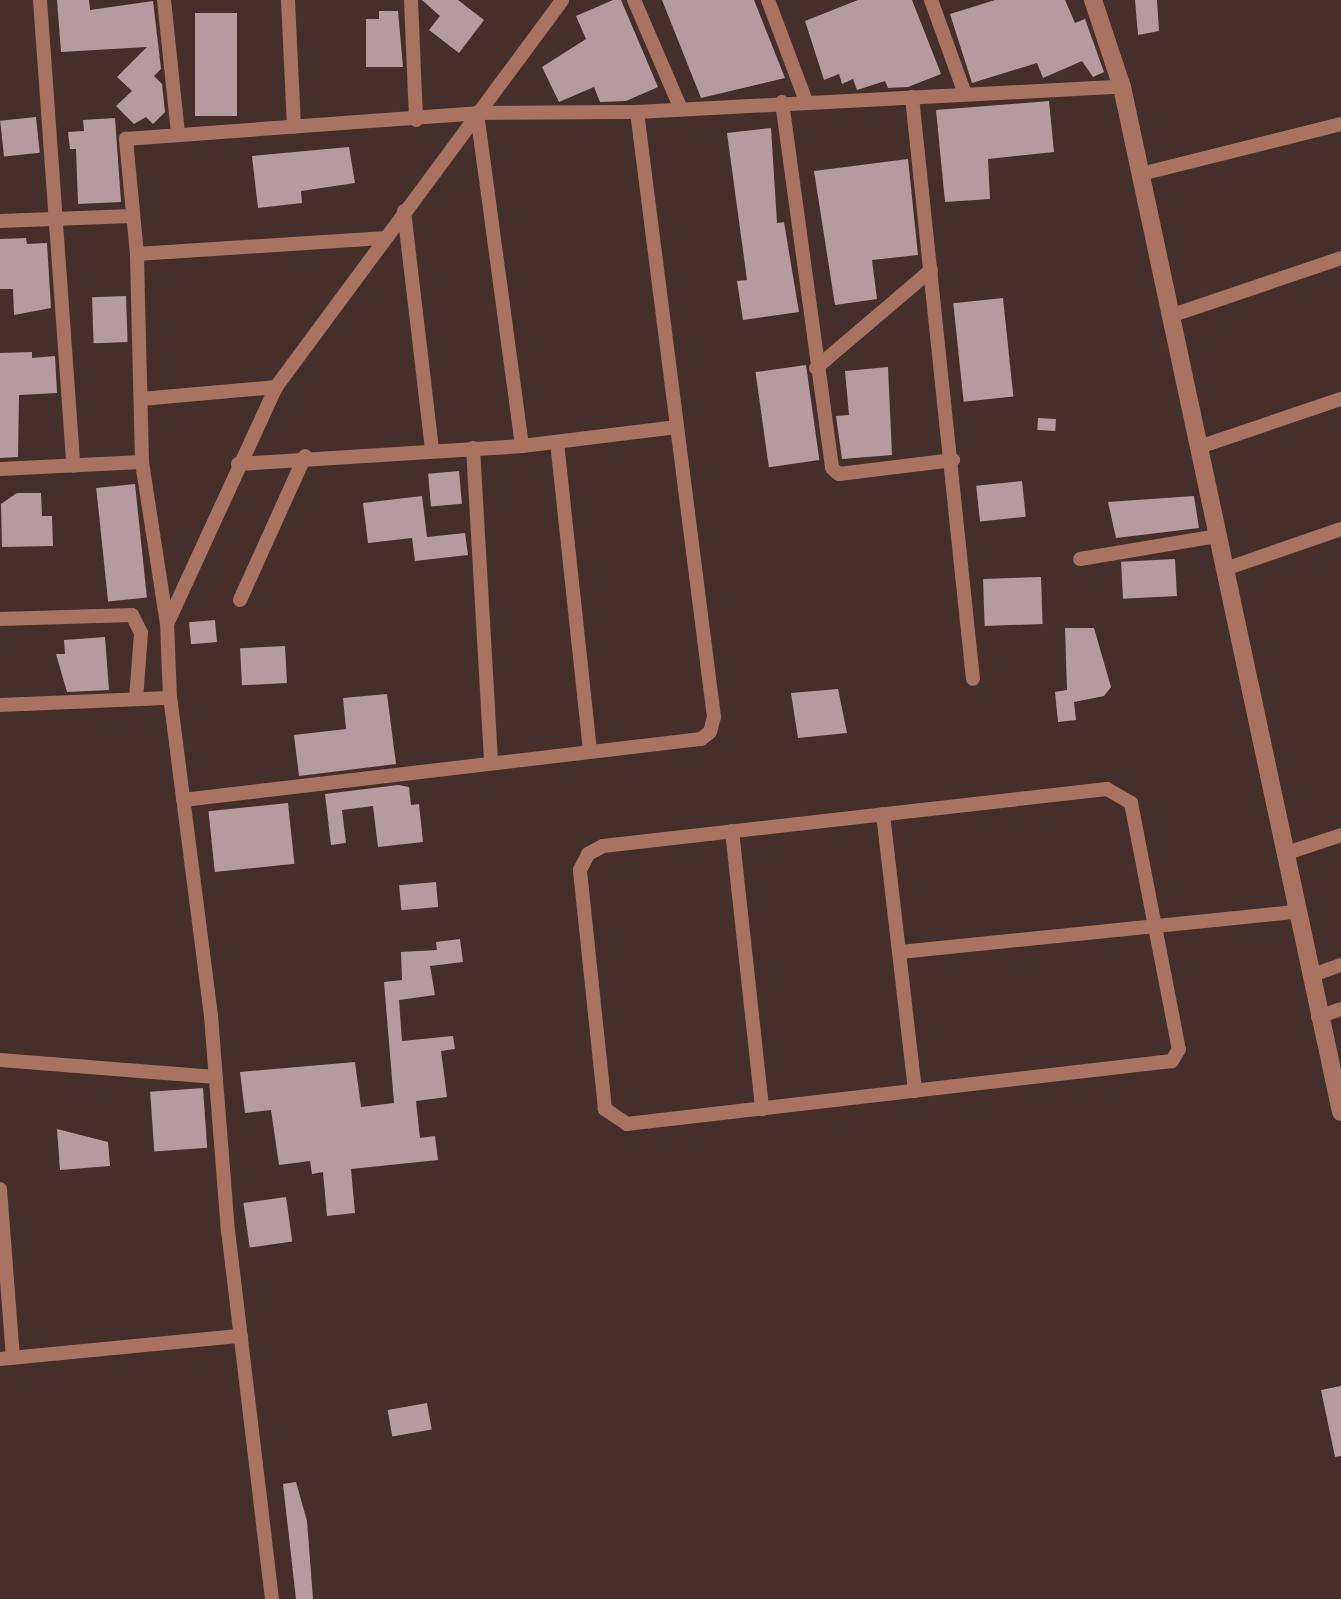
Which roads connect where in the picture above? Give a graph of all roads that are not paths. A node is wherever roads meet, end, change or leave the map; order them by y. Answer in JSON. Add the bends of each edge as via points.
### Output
{"nodes":[{"id":1,"x":40,"y":0,"type":"edge"},
{"id":2,"x":164,"y":0,"type":"edge"},
{"id":3,"x":288,"y":0,"type":"edge"},
{"id":4,"x":411,"y":0,"type":"edge"},
{"id":5,"x":562,"y":0,"type":"edge"},
{"id":6,"x":634,"y":0,"type":"edge"},
{"id":7,"x":768,"y":0,"type":"edge"},
{"id":8,"x":931,"y":0,"type":"edge"},
{"id":9,"x":1093,"y":0,"type":"edge"},
{"id":10,"x":1122,"y":87,"type":"junction"},
{"id":11,"x":965,"y":94,"type":"junction"},
{"id":12,"x":912,"y":96,"type":"junction"},
{"id":13,"x":806,"y":101,"type":"junction"},
{"id":14,"x":782,"y":102,"type":"junction"},
{"id":15,"x":681,"y":108,"type":"junction"},
{"id":16,"x":477,"y":112,"type":"junction"},
{"id":17,"x":637,"y":112,"type":"junction"},
{"id":18,"x":416,"y":120,"type":"junction"},
{"id":19,"x":1341,"y":124,"type":"edge"},
{"id":20,"x":294,"y":127,"type":"junction"},
{"id":21,"x":178,"y":133,"type":"junction"},
{"id":22,"x":1141,"y":174,"type":"junction"},
{"id":23,"x":404,"y":211,"type":"junction"},
{"id":24,"x":132,"y":216,"type":"junction"},
{"id":25,"x":56,"y":220,"type":"junction"},
{"id":26,"x":0,"y":221,"type":"edge"},
{"id":27,"x":382,"y":238,"type":"junction"},
{"id":28,"x":137,"y":254,"type":"junction"},
{"id":29,"x":1341,"y":258,"type":"edge"},
{"id":30,"x":931,"y":270,"type":"junction"},
{"id":31,"x":1173,"y":316,"type":"junction"},
{"id":32,"x":816,"y":368,"type":"junction"},
{"id":33,"x":276,"y":387,"type":"junction"},
{"id":34,"x":1341,"y":398,"type":"edge"},
{"id":35,"x":141,"y":400,"type":"junction"},
{"id":36,"x":677,"y":427,"type":"junction"},
{"id":37,"x":557,"y":442,"type":"junction"},
{"id":38,"x":522,"y":446,"type":"junction"},
{"id":39,"x":1199,"y":447,"type":"junction"},
{"id":40,"x":473,"y":448,"type":"junction"},
{"id":41,"x":432,"y":450,"type":"junction"},
{"id":42,"x":305,"y":456,"type":"junction"},
{"id":43,"x":953,"y":460,"type":"junction"},
{"id":44,"x":142,"y":462,"type":"junction"},
{"id":45,"x":238,"y":464,"type":"junction"},
{"id":46,"x":72,"y":466,"type":"junction"},
{"id":47,"x":0,"y":470,"type":"edge"},
{"id":48,"x":1341,"y":530,"type":"edge"},
{"id":49,"x":1218,"y":536,"type":"junction"},
{"id":50,"x":1080,"y":558,"type":"dead end"},
{"id":51,"x":1225,"y":569,"type":"junction"},
{"id":52,"x":240,"y":600,"type":"dead end"},
{"id":53,"x":0,"y":619,"type":"edge"},
{"id":54,"x":167,"y":624,"type":"junction"},
{"id":55,"x":973,"y":680,"type":"dead end"},
{"id":56,"x":170,"y":698,"type":"junction"},
{"id":57,"x":136,"y":699,"type":"junction"},
{"id":58,"x":0,"y":706,"type":"edge"},
{"id":59,"x":590,"y":751,"type":"junction"},
{"id":60,"x":491,"y":762,"type":"junction"},
{"id":61,"x":183,"y":800,"type":"junction"},
{"id":62,"x":882,"y":814,"type":"junction"},
{"id":63,"x":732,"y":831,"type":"junction"},
{"id":64,"x":1341,"y":835,"type":"edge"},
{"id":65,"x":1284,"y":854,"type":"junction"},
{"id":66,"x":1296,"y":912,"type":"junction"},
{"id":67,"x":1155,"y":927,"type":"junction"},
{"id":68,"x":900,"y":952,"type":"junction"},
{"id":69,"x":1341,"y":966,"type":"edge"},
{"id":70,"x":1310,"y":976,"type":"junction"},
{"id":71,"x":1341,"y":1010,"type":"edge"},
{"id":72,"x":1318,"y":1017,"type":"junction"},
{"id":73,"x":0,"y":1060,"type":"edge"},
{"id":74,"x":214,"y":1076,"type":"junction"},
{"id":75,"x":915,"y":1091,"type":"junction"},
{"id":76,"x":762,"y":1108,"type":"junction"},
{"id":77,"x":1341,"y":1112,"type":"edge"},
{"id":78,"x":0,"y":1190,"type":"edge"},
{"id":79,"x":240,"y":1336,"type":"junction"},
{"id":80,"x":6,"y":1358,"type":"edge"},
{"id":81,"x":272,"y":1599,"type":"edge"}],
"edges":[{"from":1,"to":25,"type":"street"},
{"from":2,"to":21,"type":"street"},
{"from":3,"to":20,"type":"street"},
{"from":4,"to":18,"type":"street"},
{"from":5,"to":16,"type":"street"},
{"from":6,"to":15,"type":"street"},
{"from":7,"to":13,"type":"street"},
{"from":8,"to":11,"type":"street"},
{"from":9,"to":10,"type":"street"},
{"from":10,"to":11,"type":"street"},
{"from":10,"to":22,"type":"street"},
{"from":11,"to":12,"type":"street"},
{"from":12,"to":13,"type":"street"},
{"from":12,"to":30,"type":"street"},
{"from":13,"to":14,"type":"street"},
{"from":14,"to":15,"type":"street"},
{"from":14,"to":32,"type":"street"},
{"from":15,"to":17,"type":"street"},
{"from":16,"to":17,"type":"street"},
{"from":16,"to":18,"type":"street"},
{"from":16,"to":23,"type":"street"},
{"from":16,"to":38,"type":"street"},
{"from":17,"to":36,"type":"street"},
{"from":18,"to":20,"type":"street"},
{"from":19,"to":22,"type":"street"},
{"from":20,"to":21,"type":"street"},
{"from":21,"to":24,"type":"street","via":[[126,139]]},
{"from":22,"to":31,"type":"street"},
{"from":23,"to":27,"type":"street"},
{"from":23,"to":41,"type":"street"},
{"from":24,"to":25,"type":"street"},
{"from":24,"to":28,"type":"street"},
{"from":25,"to":26,"type":"street"},
{"from":25,"to":46,"type":"street"},
{"from":27,"to":28,"type":"street"},
{"from":27,"to":33,"type":"street"},
{"from":28,"to":35,"type":"street"},
{"from":29,"to":31,"type":"street"},
{"from":30,"to":32,"type":"street"},
{"from":30,"to":43,"type":"street"},
{"from":31,"to":39,"type":"street"},
{"from":32,"to":43,"type":"street","via":[[826,450],[839,474]]},
{"from":33,"to":35,"type":"street"},
{"from":33,"to":45,"type":"street"},
{"from":34,"to":39,"type":"street"},
{"from":35,"to":44,"type":"street"},
{"from":36,"to":37,"type":"street"},
{"from":36,"to":59,"type":"street","via":[[714,717],[701,739]]},
{"from":37,"to":38,"type":"street"},
{"from":37,"to":59,"type":"street"},
{"from":38,"to":40,"type":"street"},
{"from":39,"to":49,"type":"street"},
{"from":40,"to":41,"type":"street"},
{"from":40,"to":60,"type":"street"},
{"from":41,"to":42,"type":"street"},
{"from":42,"to":45,"type":"street"},
{"from":42,"to":52,"type":"street"},
{"from":43,"to":55,"type":"street"},
{"from":44,"to":46,"type":"street"},
{"from":44,"to":54,"type":"street"},
{"from":45,"to":54,"type":"street"},
{"from":46,"to":47,"type":"street"},
{"from":48,"to":51,"type":"street"},
{"from":49,"to":50,"type":"street"},
{"from":49,"to":51,"type":"street"},
{"from":51,"to":65,"type":"street"},
{"from":53,"to":57,"type":"street","via":[[132,615],[141,633]]},
{"from":54,"to":56,"type":"street"},
{"from":56,"to":57,"type":"street"},
{"from":56,"to":61,"type":"street"},
{"from":57,"to":58,"type":"street"},
{"from":59,"to":60,"type":"street"},
{"from":60,"to":61,"type":"street"},
{"from":61,"to":74,"type":"street"},
{"from":62,"to":63,"type":"street"},
{"from":62,"to":67,"type":"street","via":[[1107,789],[1123,793],[1131,802]]},
{"from":62,"to":68,"type":"street"},
{"from":63,"to":76,"type":"street"},
{"from":63,"to":76,"type":"street","via":[[603,846],[580,870],[605,1109],[627,1124]]},
{"from":64,"to":65,"type":"street"},
{"from":65,"to":66,"type":"street"},
{"from":66,"to":67,"type":"street"},
{"from":66,"to":70,"type":"street"},
{"from":67,"to":68,"type":"street"},
{"from":67,"to":75,"type":"street","via":[[1179,1050],[1172,1061]]},
{"from":68,"to":75,"type":"street"},
{"from":69,"to":70,"type":"street"},
{"from":70,"to":72,"type":"street"},
{"from":71,"to":72,"type":"street"},
{"from":72,"to":77,"type":"street"},
{"from":73,"to":74,"type":"street"},
{"from":74,"to":79,"type":"street"},
{"from":75,"to":76,"type":"street"},
{"from":78,"to":80,"type":"street"},
{"from":79,"to":80,"type":"street"},
{"from":79,"to":81,"type":"street"}]}
